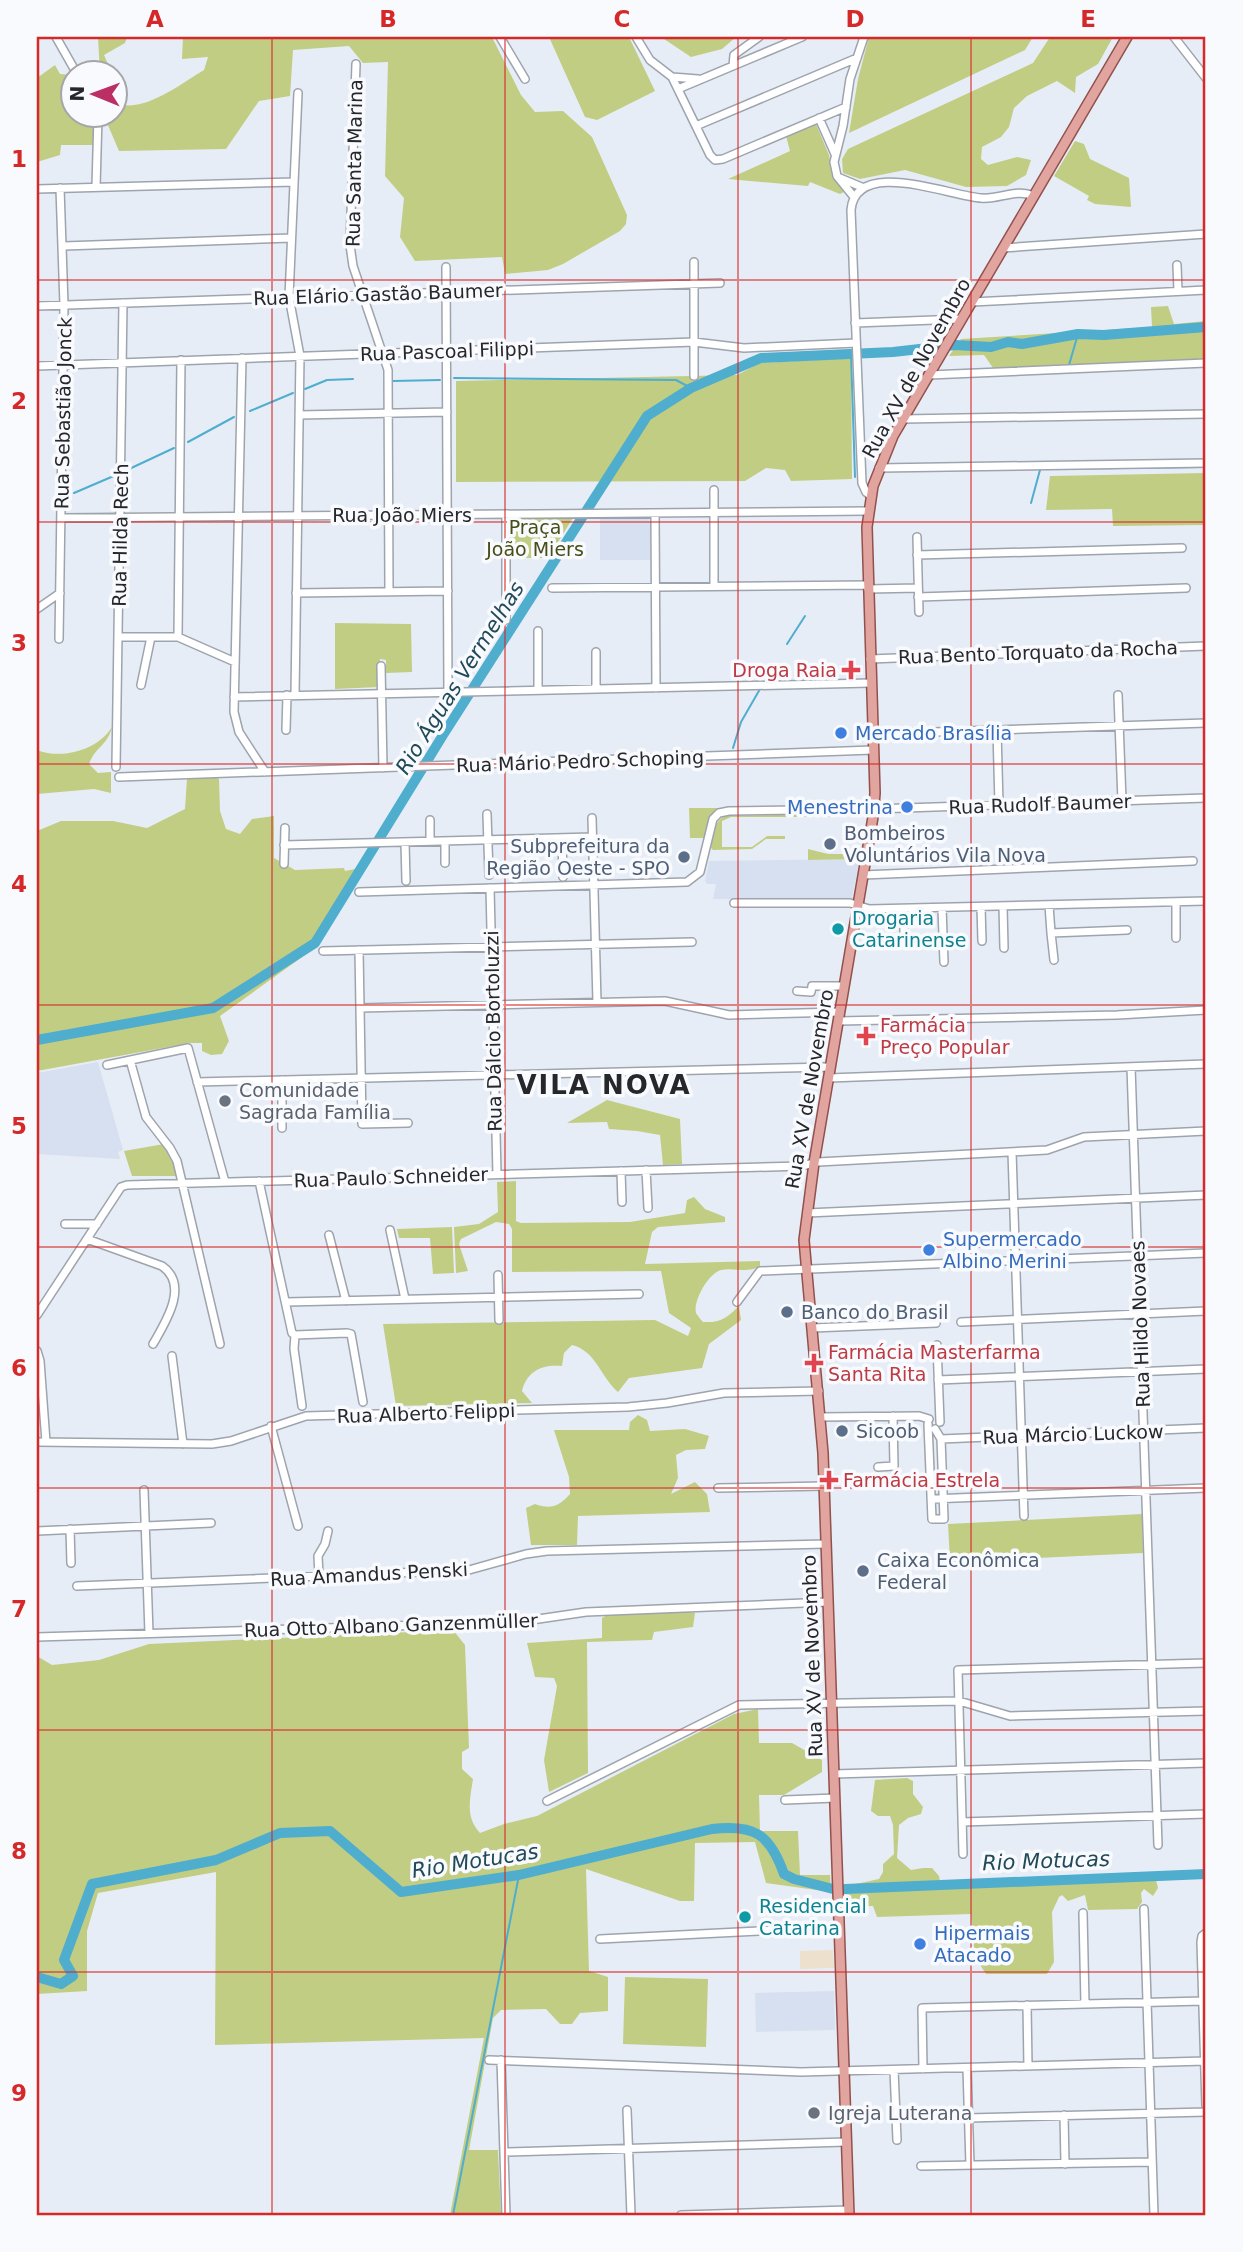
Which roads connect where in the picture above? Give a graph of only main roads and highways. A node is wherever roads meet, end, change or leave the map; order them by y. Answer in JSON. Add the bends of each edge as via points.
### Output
{"nodes":[{"id":1,"x":1127,"y":37,"type":"edge"},
{"id":2,"x":849,"y":2213,"type":"edge"}],
"edges":[{"from":1,"to":2,"type":"main road","name":"Rua XV de Novembro","via":[[903,419],[879,468],[868,511],[874,809],[803,1248],[821,1417]]}]}
